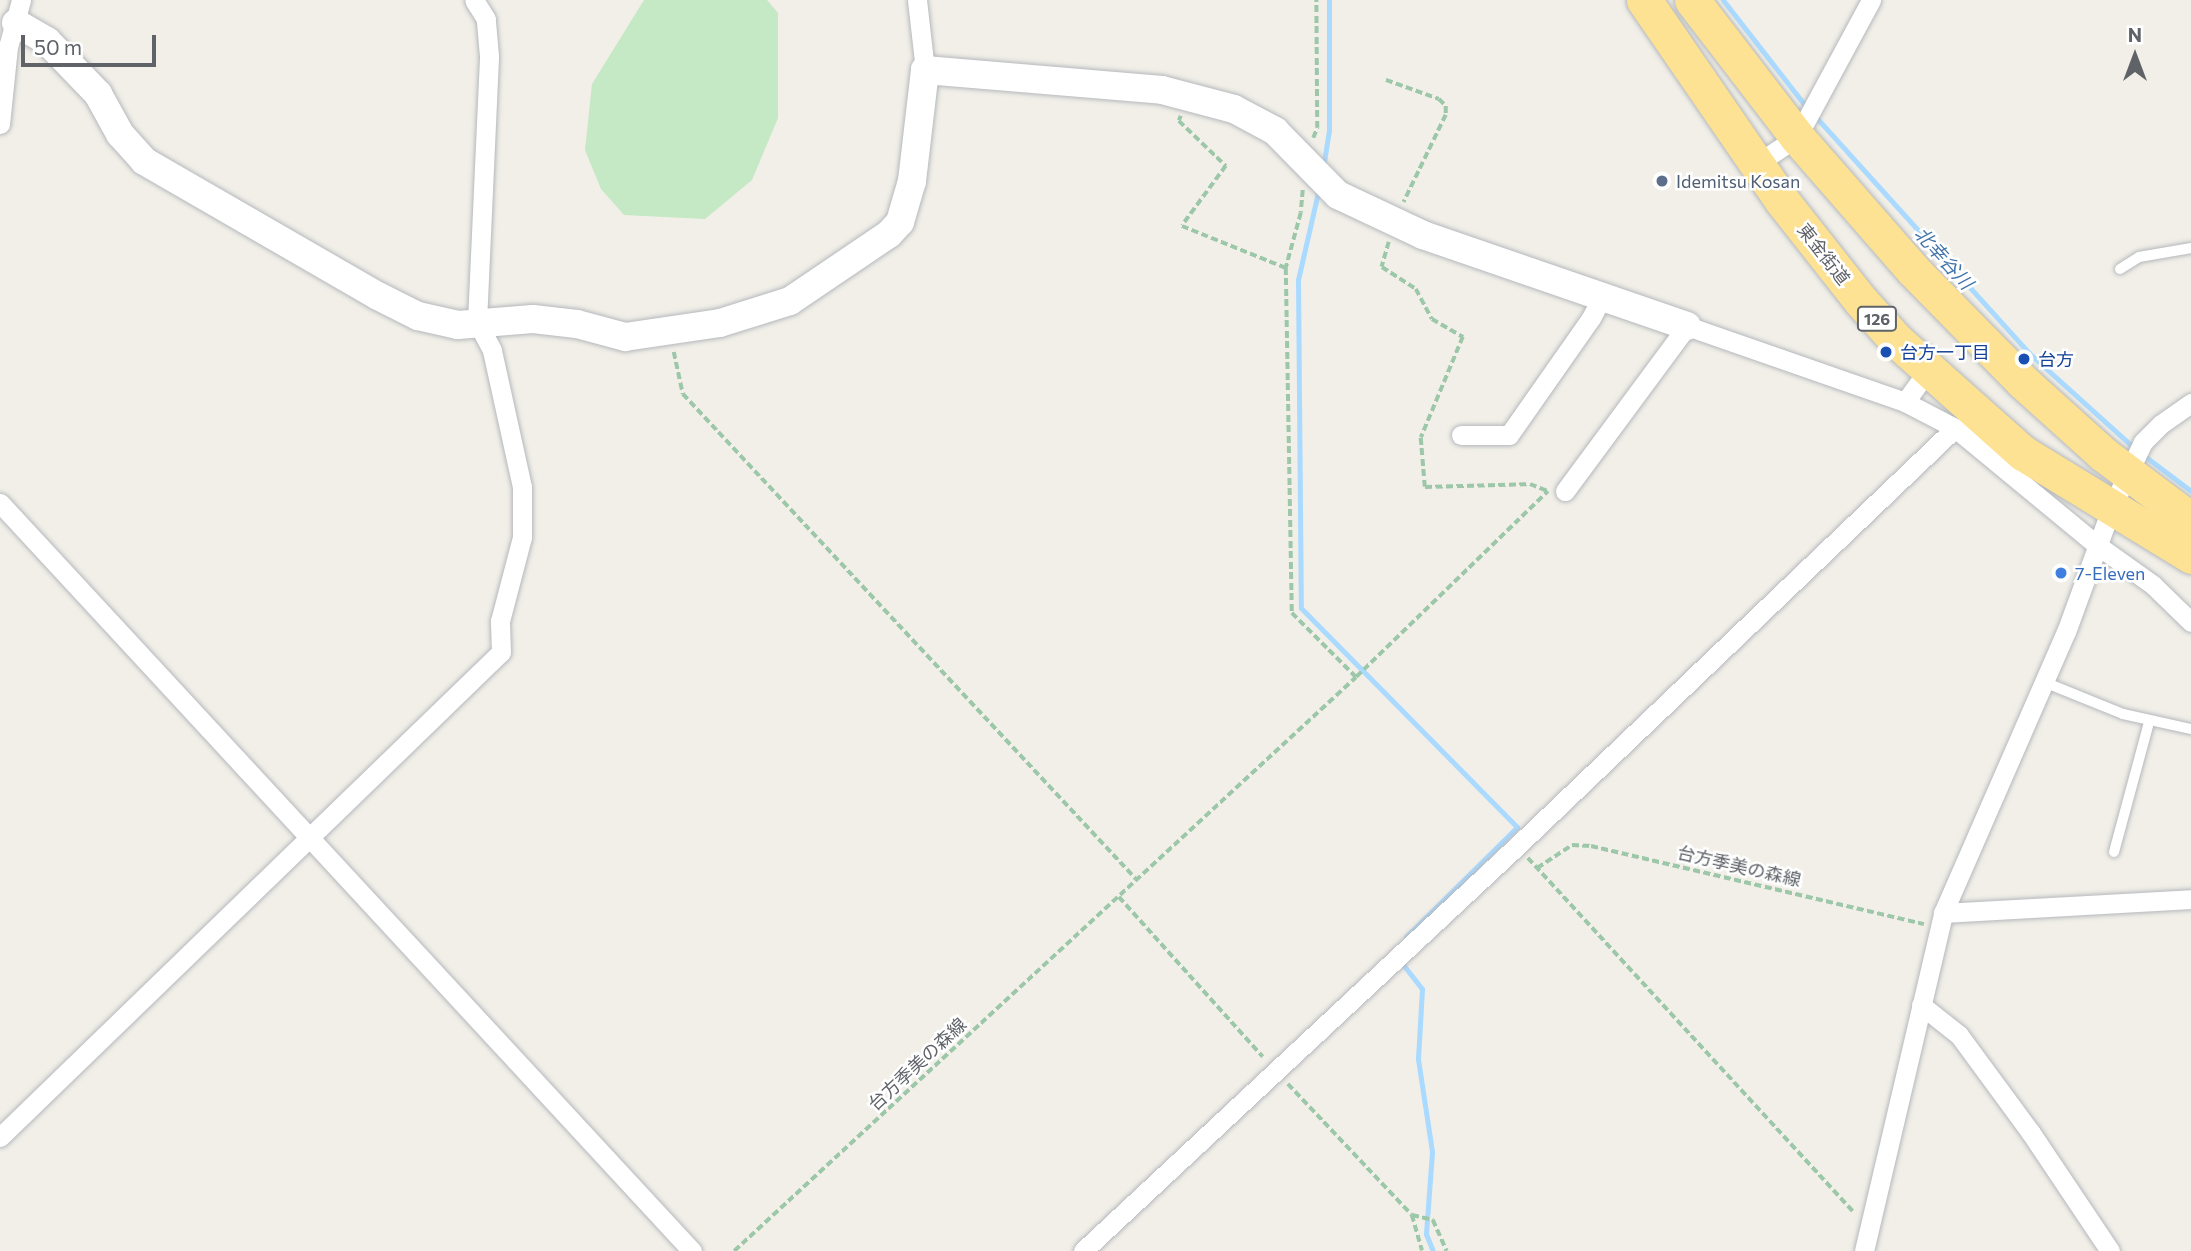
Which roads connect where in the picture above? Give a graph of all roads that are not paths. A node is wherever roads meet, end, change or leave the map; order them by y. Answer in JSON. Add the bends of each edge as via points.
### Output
{"nodes":[{"id":1,"x":474,"y":0,"type":"edge"},
{"id":2,"x":917,"y":0,"type":"edge"},
{"id":3,"x":1644,"y":0,"type":"edge"},
{"id":4,"x":1692,"y":0,"type":"edge"},
{"id":5,"x":1871,"y":0,"type":"edge"},
{"id":6,"x":19,"y":11,"type":"edge"},
{"id":7,"x":925,"y":70,"type":"junction"},
{"id":8,"x":0,"y":124,"type":"edge"},
{"id":9,"x":1797,"y":137,"type":"junction"},
{"id":10,"x":1758,"y":163,"type":"junction"},
{"id":11,"x":2191,"y":248,"type":"edge"},
{"id":12,"x":2120,"y":269,"type":"dead end"},
{"id":13,"x":1602,"y":297,"type":"junction"},
{"id":14,"x":477,"y":321,"type":"junction"},
{"id":15,"x":1687,"y":326,"type":"junction"},
{"id":16,"x":1928,"y":370,"type":"junction"},
{"id":17,"x":1905,"y":402,"type":"junction"},
{"id":18,"x":2191,"y":403,"type":"edge"},
{"id":19,"x":1955,"y":428,"type":"junction"},
{"id":20,"x":1461,"y":435,"type":"dead end"},
{"id":21,"x":2128,"y":473,"type":"junction"},
{"id":22,"x":1556,"y":491,"type":"road end"},
{"id":23,"x":0,"y":503,"type":"edge"},
{"id":24,"x":2111,"y":509,"type":"junction"},
{"id":25,"x":2191,"y":520,"type":"edge"},
{"id":26,"x":2097,"y":545,"type":"junction"},
{"id":27,"x":2191,"y":556,"type":"edge"},
{"id":28,"x":2191,"y":622,"type":"edge"},
{"id":29,"x":2044,"y":682,"type":"junction"},
{"id":30,"x":2149,"y":722,"type":"junction"},
{"id":31,"x":2191,"y":729,"type":"edge"},
{"id":32,"x":311,"y":837,"type":"junction"},
{"id":33,"x":2114,"y":852,"type":"dead end"},
{"id":34,"x":2191,"y":899,"type":"edge"},
{"id":35,"x":1941,"y":920,"type":"junction"},
{"id":36,"x":1921,"y":1005,"type":"junction"},
{"id":37,"x":0,"y":1137,"type":"edge"},
{"id":38,"x":692,"y":1251,"type":"edge"},
{"id":39,"x":1083,"y":1251,"type":"edge"},
{"id":40,"x":1864,"y":1251,"type":"edge"},
{"id":41,"x":2110,"y":1251,"type":"edge"}],
"edges":[{"from":1,"to":14,"type":"street","via":[[486,19],[489,56]]},
{"from":2,"to":7,"type":"street"},
{"from":3,"to":10,"type":"highway","name":"東金街道","number":"126"},
{"from":4,"to":9,"type":"highway"},
{"from":5,"to":9,"type":"street"},
{"from":6,"to":8,"type":"street","via":[[8,47]]},
{"from":6,"to":14,"type":"street","via":[[99,94],[120,134],[144,161],[418,316],[458,325]]},
{"from":7,"to":13,"type":"street","via":[[1190,96],[1251,117],[1275,131],[1338,195],[1423,235]]},
{"from":7,"to":14,"type":"street","via":[[908,203],[900,222],[790,301],[733,320],[625,338],[577,324],[533,319]]},
{"from":9,"to":10,"type":"street"},
{"from":9,"to":21,"type":"highway","via":[[1913,270],[2022,381]]},
{"from":10,"to":16,"type":"highway","name":"東金街道","number":"126","via":[[1861,301]]},
{"from":11,"to":12,"type":"lane","via":[[2139,257]]},
{"from":13,"to":15,"type":"street"},
{"from":13,"to":20,"type":"street","via":[[1509,435]]},
{"from":14,"to":32,"type":"street","via":[[492,350],[522,487],[522,537],[500,621],[501,652]]},
{"from":15,"to":17,"type":"street"},
{"from":15,"to":22,"type":"street"},
{"from":16,"to":17,"type":"street"},
{"from":16,"to":24,"type":"highway","name":"東金街道","number":"126","via":[[2023,453]]},
{"from":17,"to":19,"type":"street"},
{"from":18,"to":21,"type":"street","via":[[2143,443]]},
{"from":19,"to":26,"type":"street"},
{"from":19,"to":39,"type":"street"},
{"from":21,"to":24,"type":"street"},
{"from":21,"to":25,"type":"highway"},
{"from":23,"to":32,"type":"street"},
{"from":24,"to":26,"type":"street"},
{"from":24,"to":27,"type":"highway","name":"東金街道","number":"126"},
{"from":26,"to":28,"type":"street","via":[[2153,585]]},
{"from":26,"to":29,"type":"street"},
{"from":29,"to":30,"type":"lane"},
{"from":29,"to":35,"type":"street"},
{"from":30,"to":31,"type":"lane"},
{"from":30,"to":33,"type":"lane"},
{"from":32,"to":37,"type":"street"},
{"from":32,"to":38,"type":"street"},
{"from":34,"to":35,"type":"street"},
{"from":35,"to":36,"type":"street"},
{"from":36,"to":40,"type":"street"},
{"from":36,"to":41,"type":"street","via":[[1959,1035]]}]}
